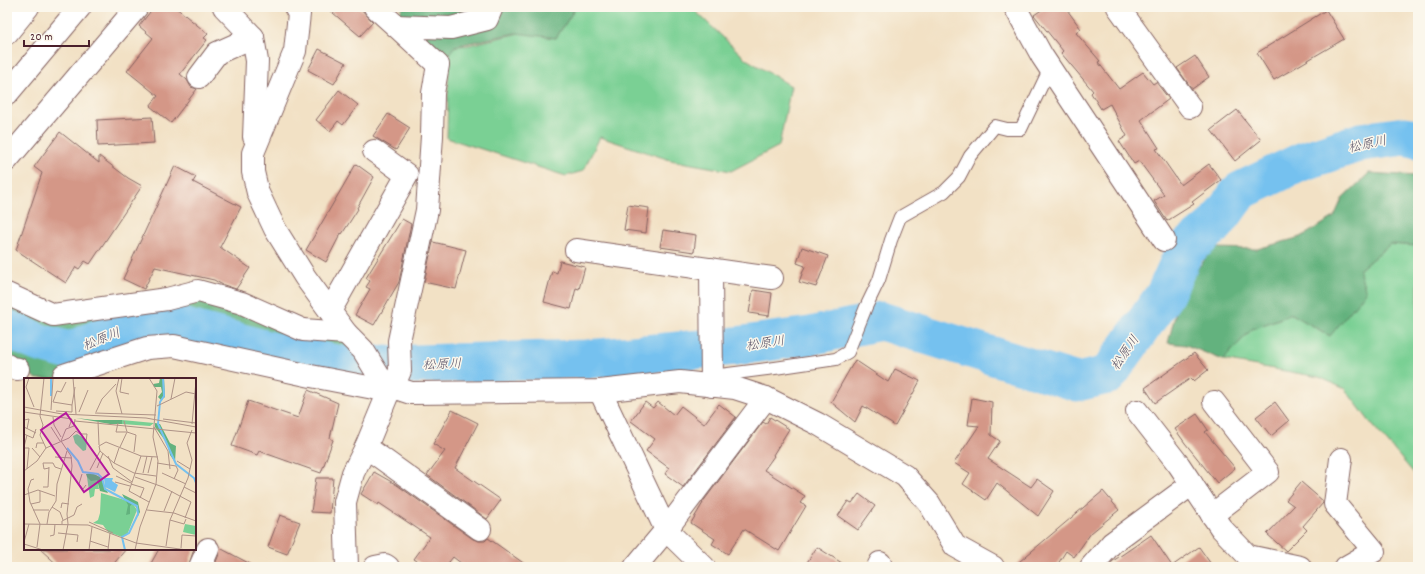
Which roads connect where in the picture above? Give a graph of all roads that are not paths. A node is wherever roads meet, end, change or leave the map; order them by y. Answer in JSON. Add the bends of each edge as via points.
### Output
{"nodes":[{"id":1,"x":28,"y":7,"type":"edge"},
{"id":2,"x":80,"y":7,"type":"edge"},
{"id":3,"x":138,"y":7,"type":"edge"},
{"id":4,"x":224,"y":7,"type":"edge"},
{"id":5,"x":295,"y":7,"type":"edge"},
{"id":6,"x":376,"y":7,"type":"edge"},
{"id":7,"x":492,"y":7,"type":"edge"},
{"id":8,"x":1015,"y":7,"type":"edge"},
{"id":9,"x":1118,"y":7,"type":"edge"},
{"id":10,"x":396,"y":26,"type":"junction"},
{"id":11,"x":7,"y":32,"type":"edge"},
{"id":12,"x":253,"y":37,"type":"junction"},
{"id":13,"x":1050,"y":68,"type":"junction"},
{"id":14,"x":199,"y":77,"type":"dead end"},
{"id":15,"x":7,"y":94,"type":"edge"},
{"id":16,"x":1190,"y":107,"type":"dead end"},
{"id":17,"x":374,"y":151,"type":"dead end"},
{"id":18,"x":254,"y":153,"type":"junction"},
{"id":19,"x":7,"y":160,"type":"edge"},
{"id":20,"x":1164,"y":240,"type":"dead end"},
{"id":21,"x":576,"y":250,"type":"dead end"},
{"id":22,"x":711,"y":269,"type":"junction"},
{"id":23,"x":772,"y":278,"type":"dead end"},
{"id":24,"x":7,"y":294,"type":"edge"},
{"id":25,"x":330,"y":311,"type":"junction"},
{"id":26,"x":346,"y":333,"type":"junction"},
{"id":27,"x":64,"y":375,"type":"dead end"},
{"id":28,"x":712,"y":376,"type":"junction"},
{"id":29,"x":391,"y":382,"type":"junction"},
{"id":30,"x":600,"y":391,"type":"junction"},
{"id":31,"x":766,"y":398,"type":"junction"},
{"id":32,"x":1214,"y":402,"type":"dead end"},
{"id":33,"x":1137,"y":410,"type":"dead end"},
{"id":34,"x":366,"y":447,"type":"junction"},
{"id":35,"x":1341,"y":459,"type":"dead end"},
{"id":36,"x":1192,"y":484,"type":"junction"},
{"id":37,"x":1212,"y":515,"type":"junction"},
{"id":38,"x":480,"y":529,"type":"dead end"},
{"id":39,"x":666,"y":530,"type":"junction"},
{"id":40,"x":347,"y":567,"type":"edge"},
{"id":41,"x":375,"y":567,"type":"edge"},
{"id":42,"x":388,"y":567,"type":"edge"},
{"id":43,"x":635,"y":567,"type":"edge"},
{"id":44,"x":704,"y":567,"type":"edge"},
{"id":45,"x":993,"y":567,"type":"edge"},
{"id":46,"x":1091,"y":567,"type":"edge"},
{"id":47,"x":1300,"y":567,"type":"edge"},
{"id":48,"x":1346,"y":567,"type":"edge"}],
"edges":[{"from":1,"to":11,"type":"main road"},
{"from":2,"to":15,"type":"main road"},
{"from":3,"to":19,"type":"main road"},
{"from":4,"to":12,"type":"main road"},
{"from":5,"to":18,"type":"main road","via":[[299,14],[295,51]]},
{"from":6,"to":10,"type":"main road"},
{"from":7,"to":10,"type":"main road","via":[[487,19],[451,28]]},
{"from":8,"to":13,"type":"main road"},
{"from":9,"to":16,"type":"main road"},
{"from":10,"to":29,"type":"main road","via":[[438,65],[433,93],[426,210]]},
{"from":12,"to":14,"type":"main road","via":[[217,53]]},
{"from":12,"to":18,"type":"main road","via":[[257,61]]},
{"from":13,"to":20,"type":"main road"},
{"from":13,"to":28,"type":"lane","via":[[1021,129],[995,126],[970,156],[959,177],[944,192],[900,218],[879,280],[848,352],[836,359]]},
{"from":17,"to":25,"type":"main road","via":[[407,175]]},
{"from":18,"to":25,"type":"main road","via":[[253,172],[258,193],[275,229]]},
{"from":21,"to":22,"type":"main road"},
{"from":22,"to":23,"type":"main road"},
{"from":22,"to":28,"type":"main road"},
{"from":24,"to":26,"type":"main road","via":[[53,315],[167,299],[198,291],[242,303],[304,330]]},
{"from":25,"to":26,"type":"main road"},
{"from":26,"to":29,"type":"main road"},
{"from":27,"to":29,"type":"main road","via":[[147,348],[174,346],[303,374]]},
{"from":28,"to":30,"type":"main road"},
{"from":28,"to":31,"type":"main road","via":[[735,388]]},
{"from":29,"to":30,"type":"main road","via":[[411,393]]},
{"from":29,"to":34,"type":"main road"},
{"from":30,"to":39,"type":"main road"},
{"from":31,"to":39,"type":"main road"},
{"from":31,"to":45,"type":"main road","via":[[818,424],[905,476],[929,503],[956,546]]},
{"from":32,"to":37,"type":"main road","via":[[1268,472]]},
{"from":33,"to":36,"type":"main road"},
{"from":34,"to":38,"type":"main road"},
{"from":34,"to":40,"type":"main road","via":[[353,473],[345,502]]},
{"from":35,"to":48,"type":"main road","via":[[1335,504],[1374,551]]},
{"from":36,"to":37,"type":"main road"},
{"from":36,"to":46,"type":"main road","via":[[1112,543]]},
{"from":37,"to":47,"type":"main road","via":[[1248,556]]},
{"from":39,"to":43,"type":"main road"},
{"from":39,"to":44,"type":"main road"},
{"from":41,"to":42,"type":"main road"}]}
